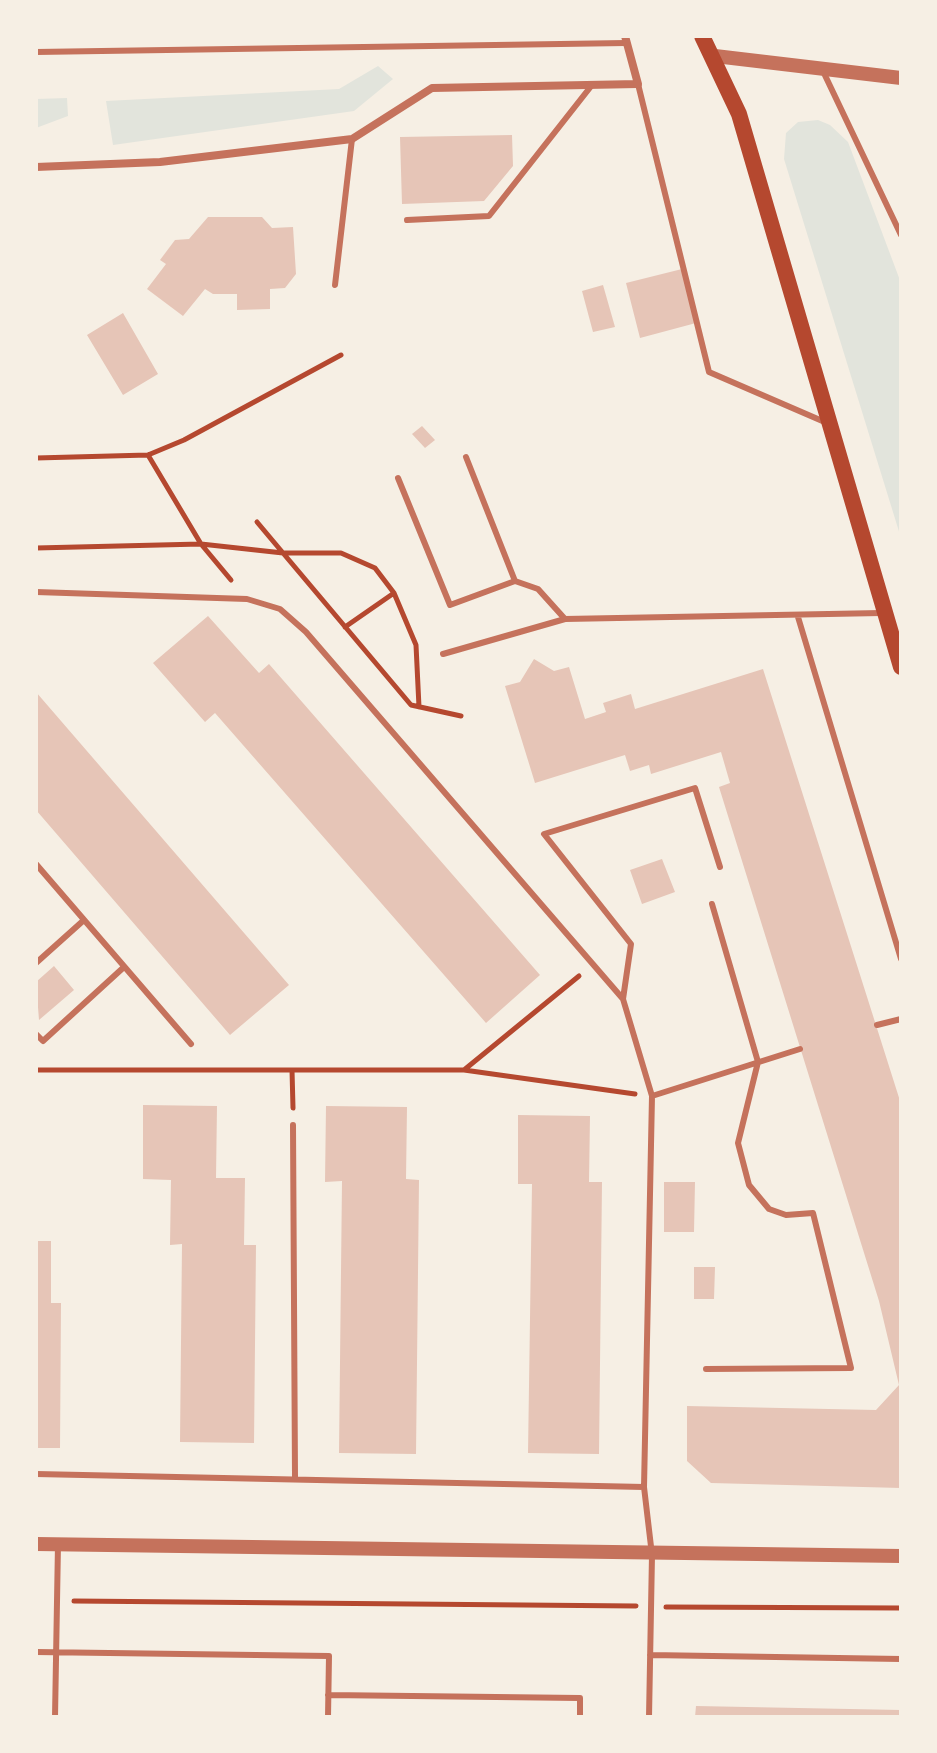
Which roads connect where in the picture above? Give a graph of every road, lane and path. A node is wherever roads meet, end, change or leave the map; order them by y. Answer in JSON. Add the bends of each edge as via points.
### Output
{"nodes":[{"id":1,"x":702,"y":36,"type":"edge"},
{"id":2,"x":626,"y":40,"type":"edge"},
{"id":3,"x":36,"y":52,"type":"edge"},
{"id":4,"x":715,"y":56,"type":"junction"},
{"id":5,"x":822,"y":68,"type":"junction"},
{"id":6,"x":901,"y":78,"type":"edge"},
{"id":7,"x":638,"y":84,"type":"junction"},
{"id":8,"x":592,"y":85,"type":"junction"},
{"id":9,"x":352,"y":139,"type":"junction"},
{"id":10,"x":36,"y":167,"type":"edge"},
{"id":11,"x":407,"y":220,"type":"dead end"},
{"id":12,"x":901,"y":235,"type":"edge"},
{"id":13,"x":335,"y":285,"type":"dead end"},
{"id":14,"x":341,"y":355,"type":"dead end"},
{"id":15,"x":830,"y":425,"type":"junction"},
{"id":16,"x":148,"y":455,"type":"junction"},
{"id":17,"x":466,"y":457,"type":"dead end"},
{"id":18,"x":36,"y":458,"type":"edge"},
{"id":19,"x":398,"y":478,"type":"dead end"},
{"id":20,"x":257,"y":522,"type":"dead end"},
{"id":21,"x":515,"y":581,"type":"junction"},
{"id":22,"x":36,"y":592,"type":"edge"},
{"id":23,"x":394,"y":593,"type":"junction"},
{"id":24,"x":247,"y":599,"type":"junction"},
{"id":25,"x":885,"y":613,"type":"junction"},
{"id":26,"x":798,"y":617,"type":"junction"},
{"id":27,"x":565,"y":619,"type":"junction"},
{"id":28,"x":345,"y":627,"type":"dead end"},
{"id":29,"x":443,"y":654,"type":"dead end"},
{"id":30,"x":901,"y":667,"type":"edge"},
{"id":31,"x":419,"y":707,"type":"dead end"},
{"id":32,"x":36,"y":864,"type":"edge"},
{"id":33,"x":720,"y":867,"type":"dead end"},
{"id":34,"x":712,"y":904,"type":"dead end"},
{"id":35,"x":84,"y":920,"type":"junction"},
{"id":36,"x":901,"y":959,"type":"edge"},
{"id":37,"x":36,"y":963,"type":"edge"},
{"id":38,"x":593,"y":964,"type":"junction"},
{"id":39,"x":124,"y":967,"type":"junction"},
{"id":40,"x":623,"y":999,"type":"junction"},
{"id":41,"x":901,"y":1019,"type":"edge"},
{"id":42,"x":877,"y":1025,"type":"dead end"},
{"id":43,"x":36,"y":1034,"type":"edge"},
{"id":44,"x":191,"y":1044,"type":"dead end"},
{"id":45,"x":800,"y":1049,"type":"dead end"},
{"id":46,"x":758,"y":1062,"type":"junction"},
{"id":47,"x":36,"y":1070,"type":"edge"},
{"id":48,"x":292,"y":1070,"type":"junction"},
{"id":49,"x":464,"y":1070,"type":"junction"},
{"id":50,"x":652,"y":1096,"type":"junction"},
{"id":51,"x":293,"y":1125,"type":"joint"},
{"id":52,"x":706,"y":1369,"type":"dead end"},
{"id":53,"x":36,"y":1474,"type":"edge"},
{"id":54,"x":295,"y":1477,"type":"junction"},
{"id":55,"x":644,"y":1487,"type":"junction"},
{"id":56,"x":36,"y":1544,"type":"edge"},
{"id":57,"x":58,"y":1544,"type":"junction"},
{"id":58,"x":652,"y":1555,"type":"junction"},
{"id":59,"x":901,"y":1556,"type":"edge"},
{"id":60,"x":57,"y":1601,"type":"junction"},
{"id":61,"x":651,"y":1607,"type":"junction"},
{"id":62,"x":901,"y":1608,"type":"edge"},
{"id":63,"x":36,"y":1652,"type":"edge"},
{"id":64,"x":56,"y":1652,"type":"junction"},
{"id":65,"x":650,"y":1655,"type":"junction"},
{"id":66,"x":901,"y":1659,"type":"edge"},
{"id":67,"x":328,"y":1695,"type":"junction"},
{"id":68,"x":55,"y":1717,"type":"edge"},
{"id":69,"x":328,"y":1717,"type":"edge"},
{"id":70,"x":580,"y":1717,"type":"edge"},
{"id":71,"x":649,"y":1717,"type":"edge"}],
"edges":[{"from":1,"to":4,"type":"main road"},
{"from":2,"to":3,"type":"lane"},
{"from":2,"to":7,"type":"street"},
{"from":4,"to":5,"type":"street"},
{"from":4,"to":15,"type":"main road","via":[[739,114]]},
{"from":5,"to":6,"type":"street"},
{"from":5,"to":12,"type":"lane"},
{"from":7,"to":8,"type":"street"},
{"from":7,"to":15,"type":"lane","via":[[709,372]]},
{"from":8,"to":9,"type":"street","via":[[432,88]]},
{"from":8,"to":11,"type":"lane","via":[[489,216]]},
{"from":9,"to":10,"type":"street","via":[[160,162]]},
{"from":9,"to":13,"type":"lane"},
{"from":14,"to":16,"type":"path"},
{"from":15,"to":25,"type":"main road"},
{"from":16,"to":18,"type":"path"},
{"from":16,"to":24,"type":"path","via":[[201,544]]},
{"from":17,"to":21,"type":"lane"},
{"from":19,"to":21,"type":"lane","via":[[450,605]]},
{"from":20,"to":23,"type":"path","via":[[283,553],[341,553],[375,568]]},
{"from":21,"to":27,"type":"lane","via":[[538,589]]},
{"from":22,"to":24,"type":"lane"},
{"from":23,"to":28,"type":"path"},
{"from":23,"to":31,"type":"path","via":[[416,645]]},
{"from":24,"to":38,"type":"lane","via":[[280,609],[306,632]]},
{"from":25,"to":26,"type":"lane"},
{"from":25,"to":30,"type":"main road"},
{"from":26,"to":27,"type":"lane"},
{"from":26,"to":36,"type":"lane"},
{"from":27,"to":29,"type":"lane"},
{"from":32,"to":35,"type":"lane"},
{"from":33,"to":40,"type":"lane","via":[[695,788],[544,834],[631,944]]},
{"from":34,"to":46,"type":"lane"},
{"from":35,"to":37,"type":"lane"},
{"from":35,"to":39,"type":"lane"},
{"from":38,"to":40,"type":"lane"},
{"from":38,"to":49,"type":"path"},
{"from":39,"to":43,"type":"lane","via":[[43,1041]]},
{"from":39,"to":44,"type":"lane"},
{"from":40,"to":50,"type":"lane"},
{"from":41,"to":42,"type":"lane"},
{"from":45,"to":46,"type":"lane"},
{"from":46,"to":50,"type":"lane"},
{"from":46,"to":52,"type":"lane","via":[[738,1143],[749,1185],[769,1209],[786,1215],[813,1213],[851,1368]]},
{"from":47,"to":48,"type":"path"},
{"from":48,"to":49,"type":"path"},
{"from":48,"to":51,"type":"path"},
{"from":49,"to":50,"type":"path"},
{"from":50,"to":55,"type":"lane"},
{"from":51,"to":54,"type":"lane"},
{"from":53,"to":54,"type":"lane"},
{"from":54,"to":55,"type":"lane"},
{"from":55,"to":58,"type":"lane"},
{"from":56,"to":57,"type":"street"},
{"from":57,"to":58,"type":"street"},
{"from":57,"to":60,"type":"lane"},
{"from":58,"to":59,"type":"street"},
{"from":58,"to":61,"type":"lane"},
{"from":60,"to":61,"type":"path"},
{"from":60,"to":64,"type":"lane"},
{"from":61,"to":62,"type":"path"},
{"from":61,"to":65,"type":"lane"},
{"from":63,"to":64,"type":"lane"},
{"from":64,"to":67,"type":"lane","via":[[329,1656]]},
{"from":64,"to":68,"type":"lane"},
{"from":65,"to":66,"type":"lane"},
{"from":65,"to":71,"type":"lane"},
{"from":67,"to":69,"type":"lane"},
{"from":67,"to":70,"type":"lane","via":[[580,1698]]}]}
